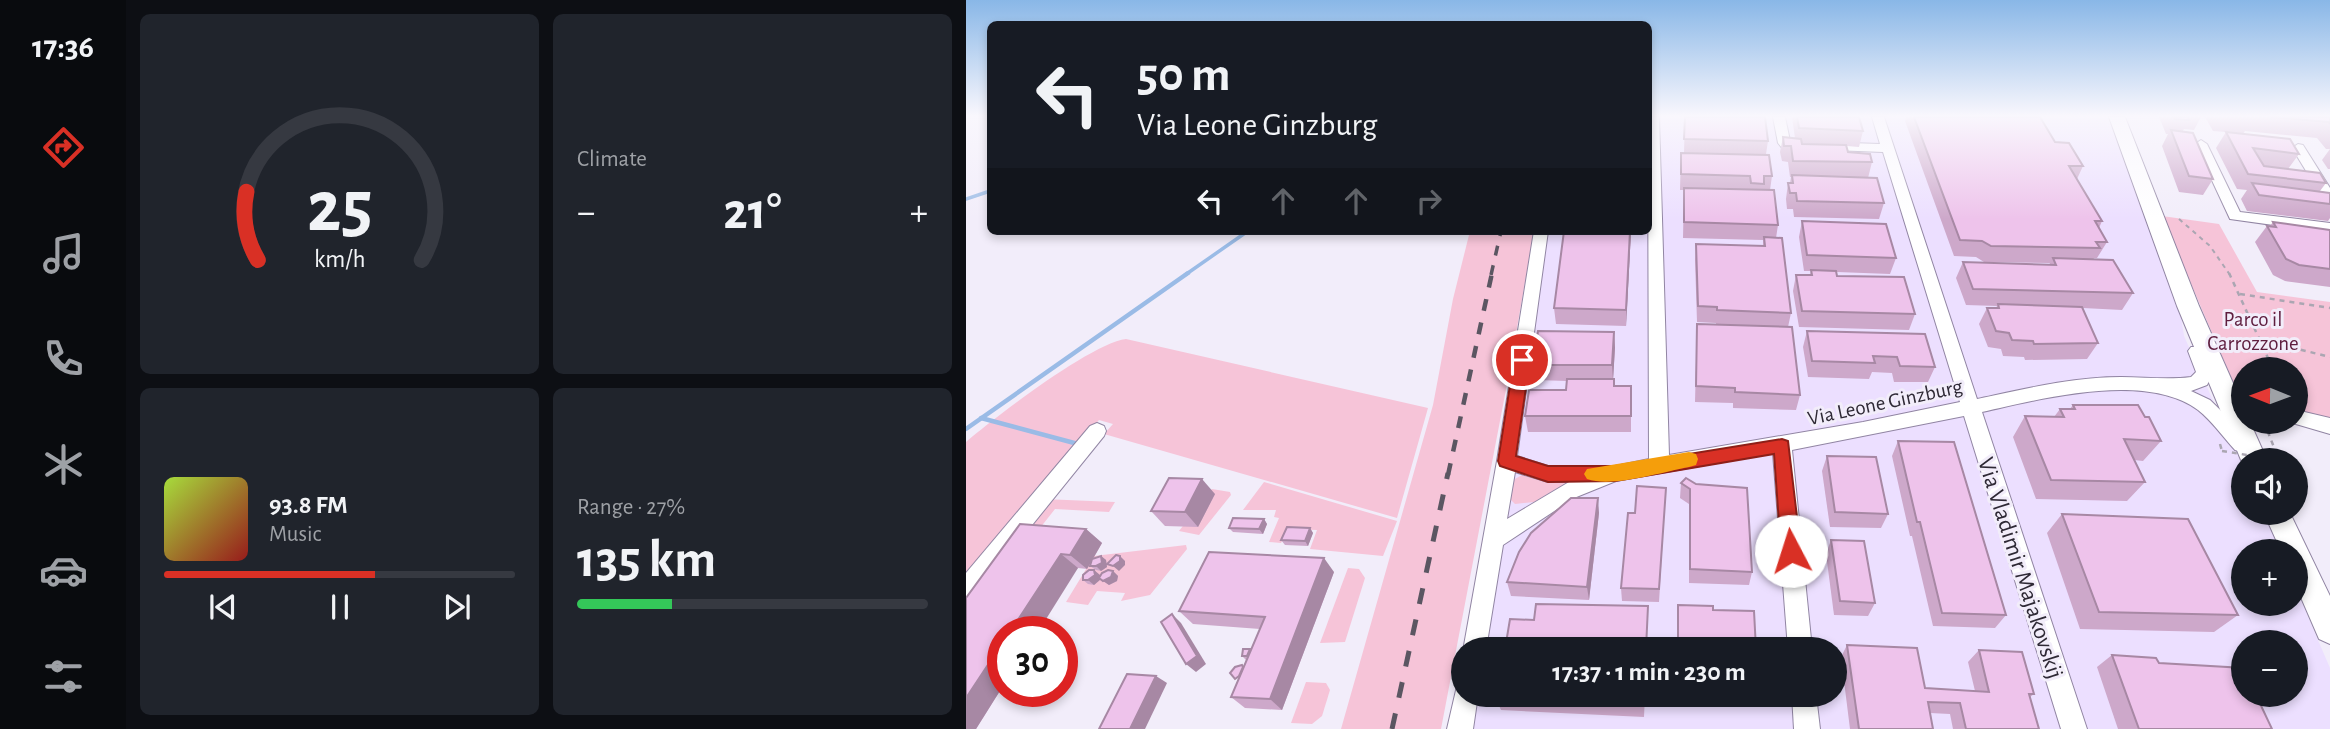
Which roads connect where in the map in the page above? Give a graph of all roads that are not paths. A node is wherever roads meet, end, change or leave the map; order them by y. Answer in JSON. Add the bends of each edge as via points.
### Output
{"nodes":[{"id":1,"x":1654,"y":151,"type":"edge"},
{"id":2,"x":1889,"y":151,"type":"edge"},
{"id":3,"x":2130,"y":151,"type":"edge"},
{"id":4,"x":2204,"y":151,"type":"edge"},
{"id":5,"x":2300,"y":151,"type":"edge"},
{"id":6,"x":2330,"y":198,"type":"edge"},
{"id":7,"x":2330,"y":228,"type":"edge"},
{"id":8,"x":1540,"y":235,"type":"edge"},
{"id":9,"x":2188,"y":306,"type":"junction"},
{"id":10,"x":2165,"y":387,"type":"junction"},
{"id":11,"x":1969,"y":407,"type":"junction"},
{"id":12,"x":2308,"y":420,"type":"edge"},
{"id":13,"x":2330,"y":426,"type":"edge"},
{"id":14,"x":1097,"y":431,"type":"dead end"},
{"id":15,"x":1782,"y":446,"type":"junction"},
{"id":16,"x":2244,"y":448,"type":"edge"},
{"id":17,"x":2249,"y":448,"type":"edge"},
{"id":18,"x":1507,"y":461,"type":"junction"},
{"id":19,"x":1659,"y":464,"type":"junction"},
{"id":20,"x":1615,"y":473,"type":"junction"},
{"id":21,"x":1493,"y":540,"type":"junction"},
{"id":22,"x":2308,"y":581,"type":"edge"},
{"id":23,"x":966,"y":590,"type":"edge"},
{"id":24,"x":2330,"y":629,"type":"edge"},
{"id":25,"x":1476,"y":637,"type":"edge"},
{"id":26,"x":1799,"y":637,"type":"edge"},
{"id":27,"x":1464,"y":707,"type":"edge"},
{"id":28,"x":1805,"y":707,"type":"edge"},
{"id":29,"x":1460,"y":729,"type":"edge"},
{"id":30,"x":1807,"y":729,"type":"edge"},
{"id":31,"x":2074,"y":729,"type":"edge"}],
"edges":[{"from":1,"to":19,"type":"street"},
{"from":2,"to":11,"type":"street","name":"Via Vladimir Majakovskij"},
{"from":3,"to":9,"type":"main road"},
{"from":4,"to":7,"type":"street","via":[[2235,216]]},
{"from":5,"to":6,"type":"street"},
{"from":8,"to":18,"type":"street"},
{"from":9,"to":10,"type":"street","name":"Via Leone Ginzburg","via":[[2191,336],[2205,372],[2193,384]]},
{"from":9,"to":17,"type":"main road"},
{"from":10,"to":11,"type":"street","name":"Via Leone Ginzburg","via":[[2120,384],[2052,390]]},
{"from":10,"to":16,"type":"street","name":"Via Leone Ginzburg","via":[[2204,405]]},
{"from":11,"to":15,"type":"street","name":"Via Leone Ginzburg"},
{"from":11,"to":31,"type":"street","name":"Via Vladimir Majakovskij"},
{"from":12,"to":13,"type":"street"},
{"from":14,"to":23,"type":"street"},
{"from":15,"to":19,"type":"street","name":"Via Leone Ginzburg"},
{"from":15,"to":26,"type":"street"},
{"from":18,"to":20,"type":"street","name":"Via Leone Ginzburg","via":[[1548,474]]},
{"from":18,"to":21,"type":"street"},
{"from":19,"to":20,"type":"street","name":"Via Leone Ginzburg"},
{"from":20,"to":21,"type":"street","name":"Via Leone Ginzburg","via":[[1567,492]]},
{"from":21,"to":25,"type":"street"},
{"from":22,"to":24,"type":"main road"},
{"from":27,"to":29,"type":"street"},
{"from":28,"to":30,"type":"street"}]}
